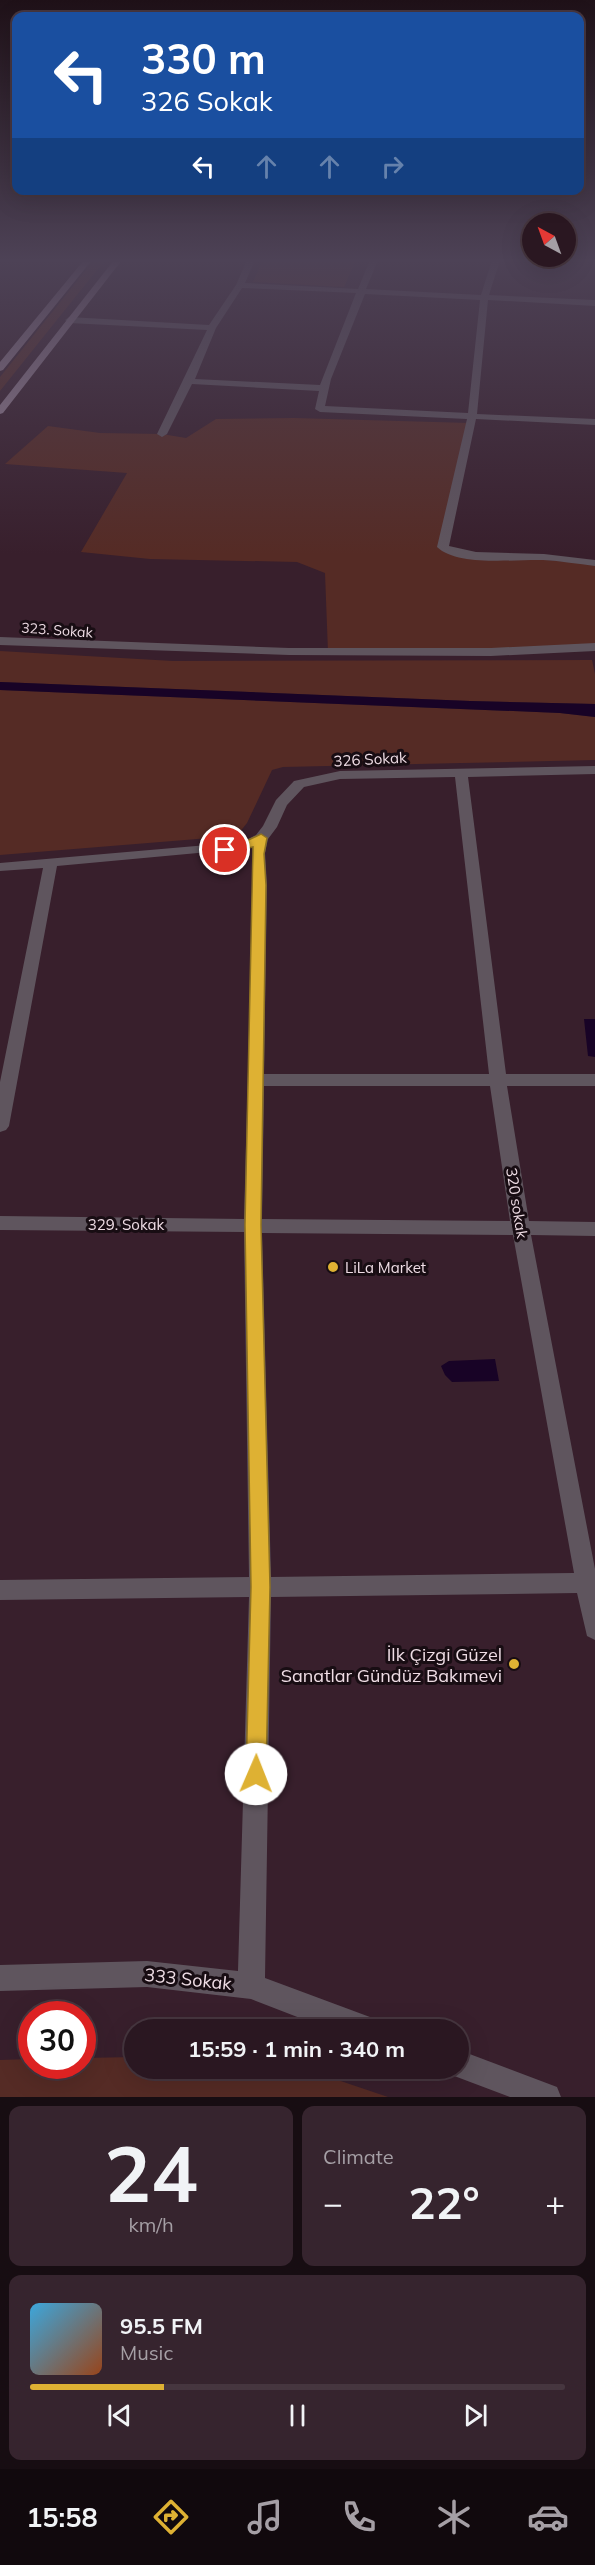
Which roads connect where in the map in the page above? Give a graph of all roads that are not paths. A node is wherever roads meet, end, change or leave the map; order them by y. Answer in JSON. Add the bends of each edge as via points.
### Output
{"nodes":[{"id":1,"x":40,"y":358,"type":"edge"},
{"id":2,"x":199,"y":358,"type":"edge"},
{"id":3,"x":335,"y":358,"type":"edge"},
{"id":4,"x":478,"y":358,"type":"edge"},
{"id":5,"x":189,"y":381,"type":"junction"},
{"id":6,"x":323,"y":388,"type":"junction"},
{"id":7,"x":0,"y":411,"type":"edge"},
{"id":8,"x":472,"y":417,"type":"junction"},
{"id":9,"x":595,"y":422,"type":"edge"},
{"id":10,"x":162,"y":434,"type":"dead end"},
{"id":11,"x":595,"y":563,"type":"edge"},
{"id":12,"x":0,"y":641,"type":"edge"},
{"id":13,"x":595,"y":647,"type":"edge"},
{"id":14,"x":595,"y":770,"type":"edge"},
{"id":15,"x":461,"y":773,"type":"junction"},
{"id":16,"x":261,"y":838,"type":"junction"},
{"id":17,"x":51,"y":862,"type":"junction"},
{"id":18,"x":0,"y":867,"type":"edge"},
{"id":19,"x":255,"y":1080,"type":"junction"},
{"id":20,"x":595,"y":1080,"type":"edge"},
{"id":21,"x":498,"y":1081,"type":"junction"},
{"id":22,"x":0,"y":1126,"type":"edge"},
{"id":23,"x":0,"y":1223,"type":"edge"},
{"id":24,"x":253,"y":1225,"type":"junction"},
{"id":25,"x":595,"y":1229,"type":"edge"},
{"id":26,"x":521,"y":1230,"type":"junction"},
{"id":27,"x":592,"y":1583,"type":"edge"},
{"id":28,"x":260,"y":1587,"type":"junction"},
{"id":29,"x":0,"y":1590,"type":"edge"},
{"id":30,"x":595,"y":1629,"type":"edge"},
{"id":31,"x":0,"y":1978,"type":"edge"},
{"id":32,"x":251,"y":1986,"type":"junction"},
{"id":33,"x":339,"y":2019,"type":"edge"},
{"id":34,"x":469,"y":2068,"type":"edge"},
{"id":35,"x":547,"y":2097,"type":"edge"}],
"edges":[{"from":1,"to":7,"type":"main road"},
{"from":2,"to":5,"type":"street"},
{"from":3,"to":6,"type":"street"},
{"from":4,"to":8,"type":"street"},
{"from":5,"to":6,"type":"street"},
{"from":5,"to":10,"type":"street"},
{"from":6,"to":8,"type":"street","via":[[320,409]]},
{"from":8,"to":9,"type":"street"},
{"from":8,"to":11,"type":"street","via":[[443,547],[448,552],[475,555]]},
{"from":12,"to":13,"type":"street","name":"323. Sokak","via":[[206,651],[561,651]]},
{"from":14,"to":15,"type":"street","name":"326 Sokak"},
{"from":15,"to":16,"type":"street","name":"326 Sokak","via":[[340,775],[299,784],[281,803]]},
{"from":15,"to":21,"type":"street","name":"320 sokak"},
{"from":16,"to":17,"type":"street","via":[[225,850]]},
{"from":16,"to":19,"type":"street"},
{"from":17,"to":18,"type":"street"},
{"from":17,"to":22,"type":"street"},
{"from":19,"to":21,"type":"street"},
{"from":19,"to":24,"type":"street"},
{"from":20,"to":21,"type":"street"},
{"from":21,"to":26,"type":"street","name":"320 sokak"},
{"from":23,"to":24,"type":"street","name":"329. Sokak"},
{"from":24,"to":26,"type":"street","name":"329. Sokak"},
{"from":24,"to":28,"type":"street"},
{"from":25,"to":26,"type":"street","name":"329. Sokak"},
{"from":26,"to":27,"type":"street","name":"320 sokak"},
{"from":27,"to":28,"type":"street"},
{"from":27,"to":30,"type":"street","name":"320 sokak"},
{"from":28,"to":29,"type":"street"},
{"from":28,"to":32,"type":"street"},
{"from":31,"to":32,"type":"street","name":"333 Sokak","via":[[147,1974]]},
{"from":32,"to":33,"type":"street","name":"333 Sokak"},
{"from":34,"to":35,"type":"street"}]}
